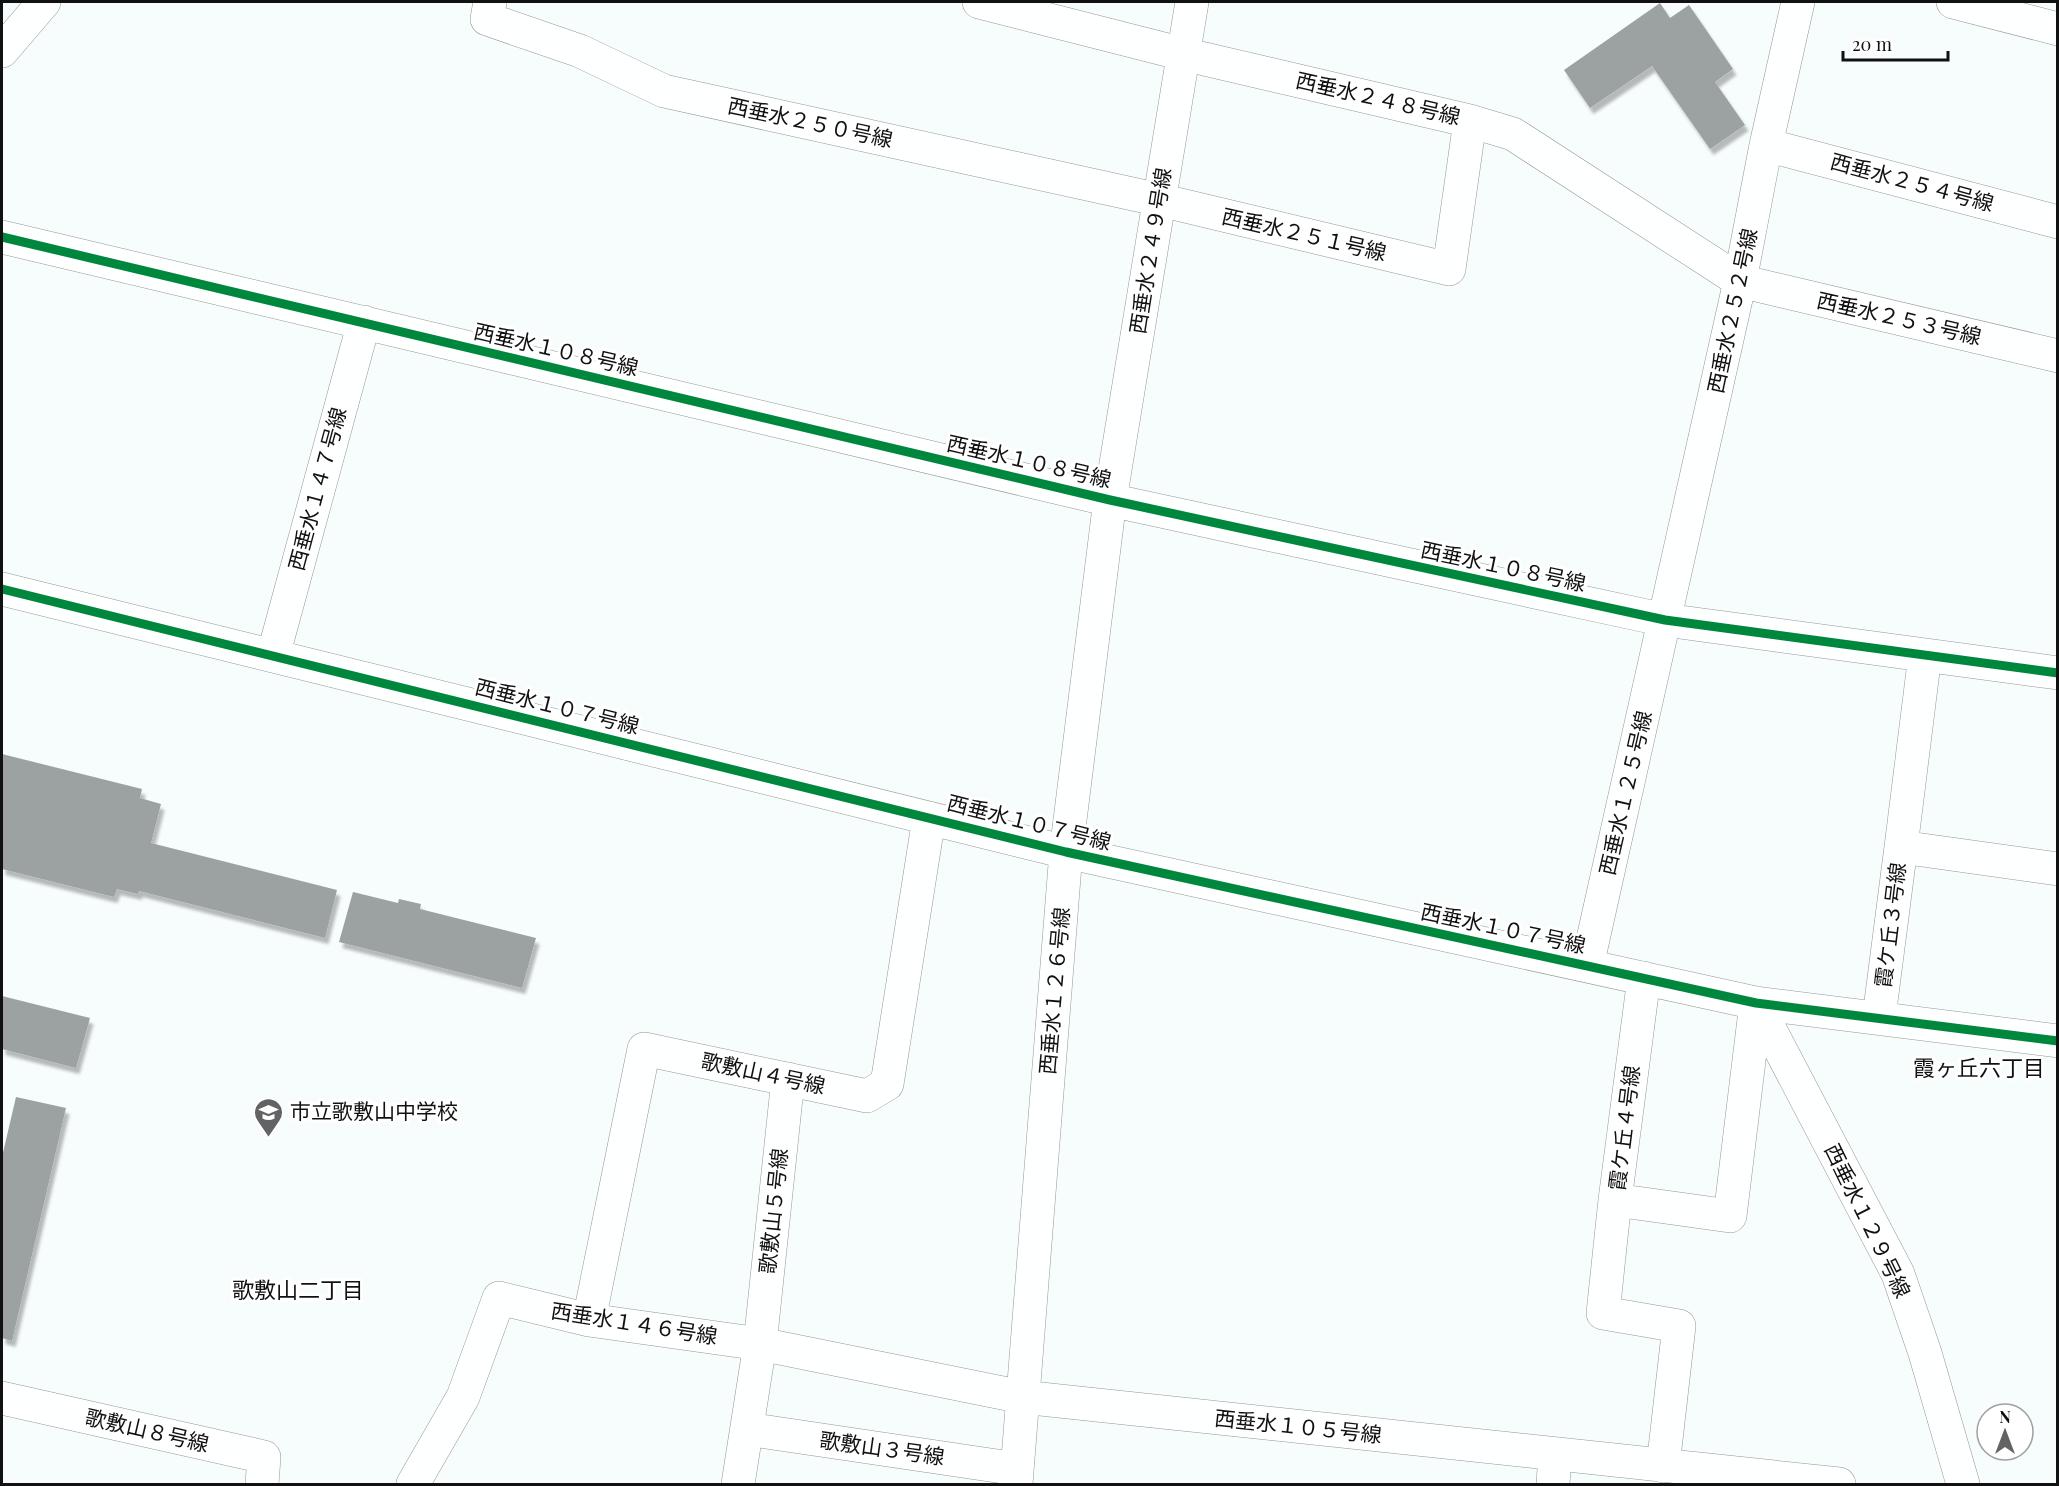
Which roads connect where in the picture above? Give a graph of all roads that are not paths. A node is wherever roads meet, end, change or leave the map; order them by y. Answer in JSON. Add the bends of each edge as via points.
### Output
{"nodes":[{"id":1,"x":44,"y":2,"type":"edge"},
{"id":2,"x":490,"y":2,"type":"edge"},
{"id":3,"x":980,"y":2,"type":"edge"},
{"id":4,"x":1192,"y":2,"type":"edge"},
{"id":5,"x":1798,"y":2,"type":"edge"},
{"id":6,"x":1953,"y":2,"type":"edge"},
{"id":7,"x":2058,"y":29,"type":"edge"},
{"id":8,"x":2,"y":51,"type":"edge"},
{"id":9,"x":1183,"y":54,"type":"junction"},
{"id":10,"x":1470,"y":121,"type":"junction"},
{"id":11,"x":1766,"y":145,"type":"junction"},
{"id":12,"x":1160,"y":200,"type":"junction"},
{"id":13,"x":2058,"y":222,"type":"edge"},
{"id":14,"x":2,"y":237,"type":"edge"},
{"id":15,"x":1740,"y":281,"type":"junction"},
{"id":16,"x":364,"y":322,"type":"junction"},
{"id":17,"x":2058,"y":356,"type":"edge"},
{"id":18,"x":1110,"y":500,"type":"junction"},
{"id":19,"x":2,"y":589,"type":"edge"},
{"id":20,"x":1665,"y":620,"type":"junction"},
{"id":21,"x":1925,"y":655,"type":"junction"},
{"id":22,"x":273,"y":656,"type":"junction"},
{"id":23,"x":2058,"y":673,"type":"edge"},
{"id":24,"x":928,"y":818,"type":"junction"},
{"id":25,"x":1900,"y":847,"type":"junction"},
{"id":26,"x":1066,"y":852,"type":"junction"},
{"id":27,"x":2058,"y":869,"type":"edge"},
{"id":28,"x":1587,"y":966,"type":"junction"},
{"id":29,"x":1644,"y":978,"type":"junction"},
{"id":30,"x":1756,"y":1003,"type":"junction"},
{"id":31,"x":1879,"y":1017,"type":"junction"},
{"id":32,"x":2058,"y":1041,"type":"edge"},
{"id":33,"x":788,"y":1079,"type":"junction"},
{"id":34,"x":1615,"y":1200,"type":"junction"},
{"id":35,"x":589,"y":1320,"type":"junction"},
{"id":36,"x":760,"y":1344,"type":"junction"},
{"id":37,"x":1023,"y":1397,"type":"junction"},
{"id":38,"x":2,"y":1398,"type":"edge"},
{"id":39,"x":747,"y":1429,"type":"junction"},
{"id":40,"x":1663,"y":1466,"type":"junction"},
{"id":41,"x":1554,"y":1469,"type":"edge"},
{"id":42,"x":1017,"y":1477,"type":"edge"},
{"id":43,"x":262,"y":1485,"type":"edge"},
{"id":44,"x":413,"y":1485,"type":"edge"},
{"id":45,"x":738,"y":1485,"type":"edge"},
{"id":46,"x":1839,"y":1485,"type":"edge"},
{"id":47,"x":1963,"y":1485,"type":"edge"}],
"edges":[{"from":1,"to":8,"type":"street"},
{"from":2,"to":12,"type":"street","name":"西垂水２５０号線","via":[[487,19],[580,51],[664,91]]},
{"from":3,"to":9,"type":"street","name":"西垂水２４８号線"},
{"from":4,"to":9,"type":"street","name":"西垂水２４９号線"},
{"from":5,"to":11,"type":"street","name":"西垂水２５２号線"},
{"from":6,"to":7,"type":"street"},
{"from":9,"to":10,"type":"street","name":"西垂水２４８号線"},
{"from":9,"to":12,"type":"street","name":"西垂水２４９号線"},
{"from":10,"to":12,"type":"street","name":"西垂水２５１号線","via":[[1449,269]]},
{"from":10,"to":15,"type":"street","name":"西垂水２４８号線","via":[[1513,134]]},
{"from":11,"to":13,"type":"street","name":"西垂水２５４号線"},
{"from":11,"to":15,"type":"street","name":"西垂水２５２号線"},
{"from":12,"to":18,"type":"street","name":"西垂水２４９号線"},
{"from":14,"to":16,"type":"street","name":"西垂水１０８号線"},
{"from":15,"to":17,"type":"street","name":"西垂水２５３号線"},
{"from":15,"to":20,"type":"street","name":"西垂水２５２号線"},
{"from":16,"to":18,"type":"street","name":"西垂水１０８号線"},
{"from":16,"to":22,"type":"street","name":"西垂水１４７号線"},
{"from":18,"to":20,"type":"street","name":"西垂水１０８号線"},
{"from":18,"to":26,"type":"street","name":"西垂水１２６号線"},
{"from":19,"to":22,"type":"street","name":"西垂水１０７号線"},
{"from":20,"to":21,"type":"street","name":"西垂水１０８号線"},
{"from":20,"to":28,"type":"street","name":"西垂水１２５号線"},
{"from":21,"to":23,"type":"street","name":"西垂水１０８号線"},
{"from":21,"to":25,"type":"street"},
{"from":22,"to":24,"type":"street","name":"西垂水１０７号線"},
{"from":24,"to":26,"type":"street","name":"西垂水１０７号線"},
{"from":24,"to":33,"type":"street","name":"歌敷山４号線","via":[[887,1084],[867,1096]]},
{"from":25,"to":27,"type":"street","name":"霞ケ丘３号線"},
{"from":25,"to":31,"type":"street","name":"霞ケ丘３号線"},
{"from":26,"to":28,"type":"street","name":"西垂水１０７号線"},
{"from":26,"to":37,"type":"street","name":"西垂水１２６号線"},
{"from":28,"to":29,"type":"street","name":"西垂水１０７号線"},
{"from":29,"to":30,"type":"street","name":"西垂水１０７号線"},
{"from":29,"to":34,"type":"street","name":"霞ケ丘４号線"},
{"from":30,"to":31,"type":"street","name":"西垂水１０７号線"},
{"from":30,"to":34,"type":"street","name":"霞ケ丘４号線","via":[[1731,1216]]},
{"from":30,"to":47,"type":"street","name":"西垂水１２９号線","via":[[1898,1274]]},
{"from":31,"to":32,"type":"street","name":"西垂水１０７号線"},
{"from":33,"to":35,"type":"street","name":"歌敷山４号線","via":[[644,1049]]},
{"from":33,"to":36,"type":"street","name":"歌敷山５号線"},
{"from":34,"to":40,"type":"street","via":[[1603,1313],[1679,1326]]},
{"from":35,"to":36,"type":"street","name":"西垂水１４６号線"},
{"from":35,"to":44,"type":"street","name":"西垂水１４６号線","via":[[499,1298],[463,1397]]},
{"from":36,"to":37,"type":"street","name":"西垂水１０５号線"},
{"from":36,"to":39,"type":"street","name":"歌敷山５号線"},
{"from":37,"to":41,"type":"street","name":"西垂水１０５号線"},
{"from":37,"to":42,"type":"street","name":"西垂水１２６号線"},
{"from":38,"to":43,"type":"street","name":"歌敷山８号線","via":[[264,1457]]},
{"from":39,"to":42,"type":"street","name":"歌敷山３号線"},
{"from":39,"to":45,"type":"street","name":"歌敷山５号線"},
{"from":40,"to":41,"type":"street","name":"西垂水１０５号線"},
{"from":40,"to":46,"type":"street","name":"西垂水１０５号線"}]}
